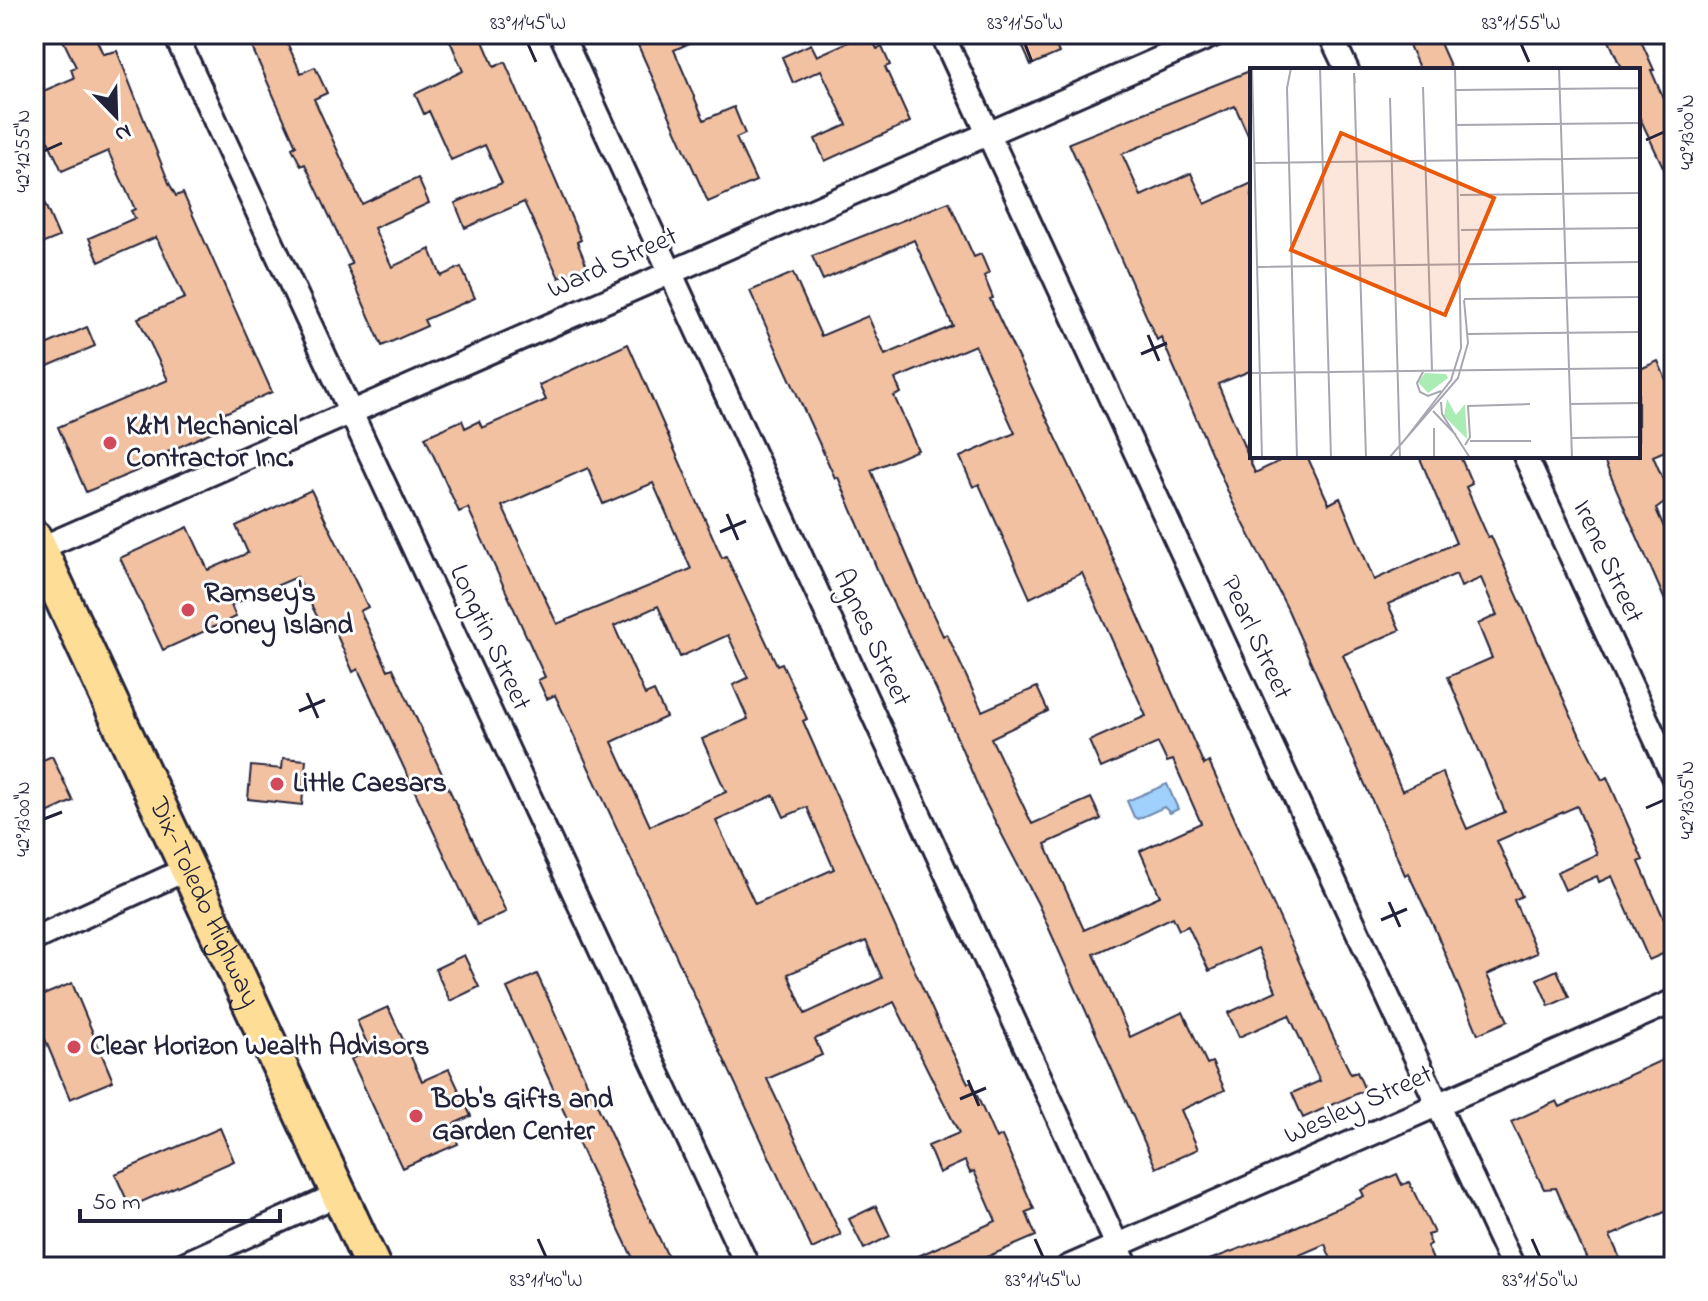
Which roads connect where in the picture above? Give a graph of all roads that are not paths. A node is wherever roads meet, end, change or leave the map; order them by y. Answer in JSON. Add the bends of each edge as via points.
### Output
{"nodes":[{"id":1,"x":175,"y":34,"type":"edge"},
{"id":2,"x":561,"y":34,"type":"edge"},
{"id":3,"x":942,"y":34,"type":"edge"},
{"id":4,"x":1216,"y":34,"type":"edge"},
{"id":5,"x":1330,"y":34,"type":"edge"},
{"id":6,"x":1346,"y":68,"type":"edge"},
{"id":7,"x":987,"y":133,"type":"junction"},
{"id":8,"x":671,"y":272,"type":"junction"},
{"id":9,"x":351,"y":412,"type":"junction"},
{"id":10,"x":1526,"y":458,"type":"edge"},
{"id":11,"x":36,"y":546,"type":"edge"},
{"id":12,"x":1674,"y":779,"type":"edge"},
{"id":13,"x":187,"y":869,"type":"junction"},
{"id":14,"x":34,"y":939,"type":"edge"},
{"id":15,"x":1674,"y":1001,"type":"edge"},
{"id":16,"x":1438,"y":1104,"type":"junction"},
{"id":17,"x":339,"y":1194,"type":"junction"},
{"id":18,"x":1117,"y":1246,"type":"junction"},
{"id":19,"x":177,"y":1267,"type":"edge"},
{"id":20,"x":373,"y":1267,"type":"edge"},
{"id":21,"x":748,"y":1267,"type":"edge"},
{"id":22,"x":1068,"y":1267,"type":"edge"},
{"id":23,"x":1127,"y":1267,"type":"edge"},
{"id":24,"x":1513,"y":1267,"type":"edge"}],
"edges":[{"from":1,"to":9,"type":"street","name":"Longtin Street"},
{"from":2,"to":8,"type":"street","name":"Agnes Street"},
{"from":3,"to":7,"type":"street","name":"Pearl Street"},
{"from":4,"to":7,"type":"street","name":"Ward Street"},
{"from":5,"to":6,"type":"street"},
{"from":7,"to":8,"type":"street","name":"Ward Street"},
{"from":7,"to":16,"type":"street","name":"Pearl Street"},
{"from":8,"to":9,"type":"street","name":"Ward Street"},
{"from":8,"to":18,"type":"street","name":"Agnes Street"},
{"from":9,"to":11,"type":"street","name":"Ward Street"},
{"from":9,"to":21,"type":"street","name":"Longtin Street"},
{"from":10,"to":12,"type":"street","name":"Irene Street"},
{"from":11,"to":13,"type":"main road","name":"Dix-Toledo Highway"},
{"from":13,"to":14,"type":"street"},
{"from":13,"to":17,"type":"main road","name":"Dix-Toledo Highway"},
{"from":15,"to":16,"type":"street","name":"Wesley Street"},
{"from":16,"to":18,"type":"street","name":"Wesley Street"},
{"from":16,"to":24,"type":"street","name":"Pearl Street"},
{"from":17,"to":19,"type":"street"},
{"from":17,"to":20,"type":"main road","name":"Dix-Toledo Highway"},
{"from":18,"to":22,"type":"street","name":"Wesley Street"},
{"from":18,"to":23,"type":"street","name":"Agnes Street"}]}
